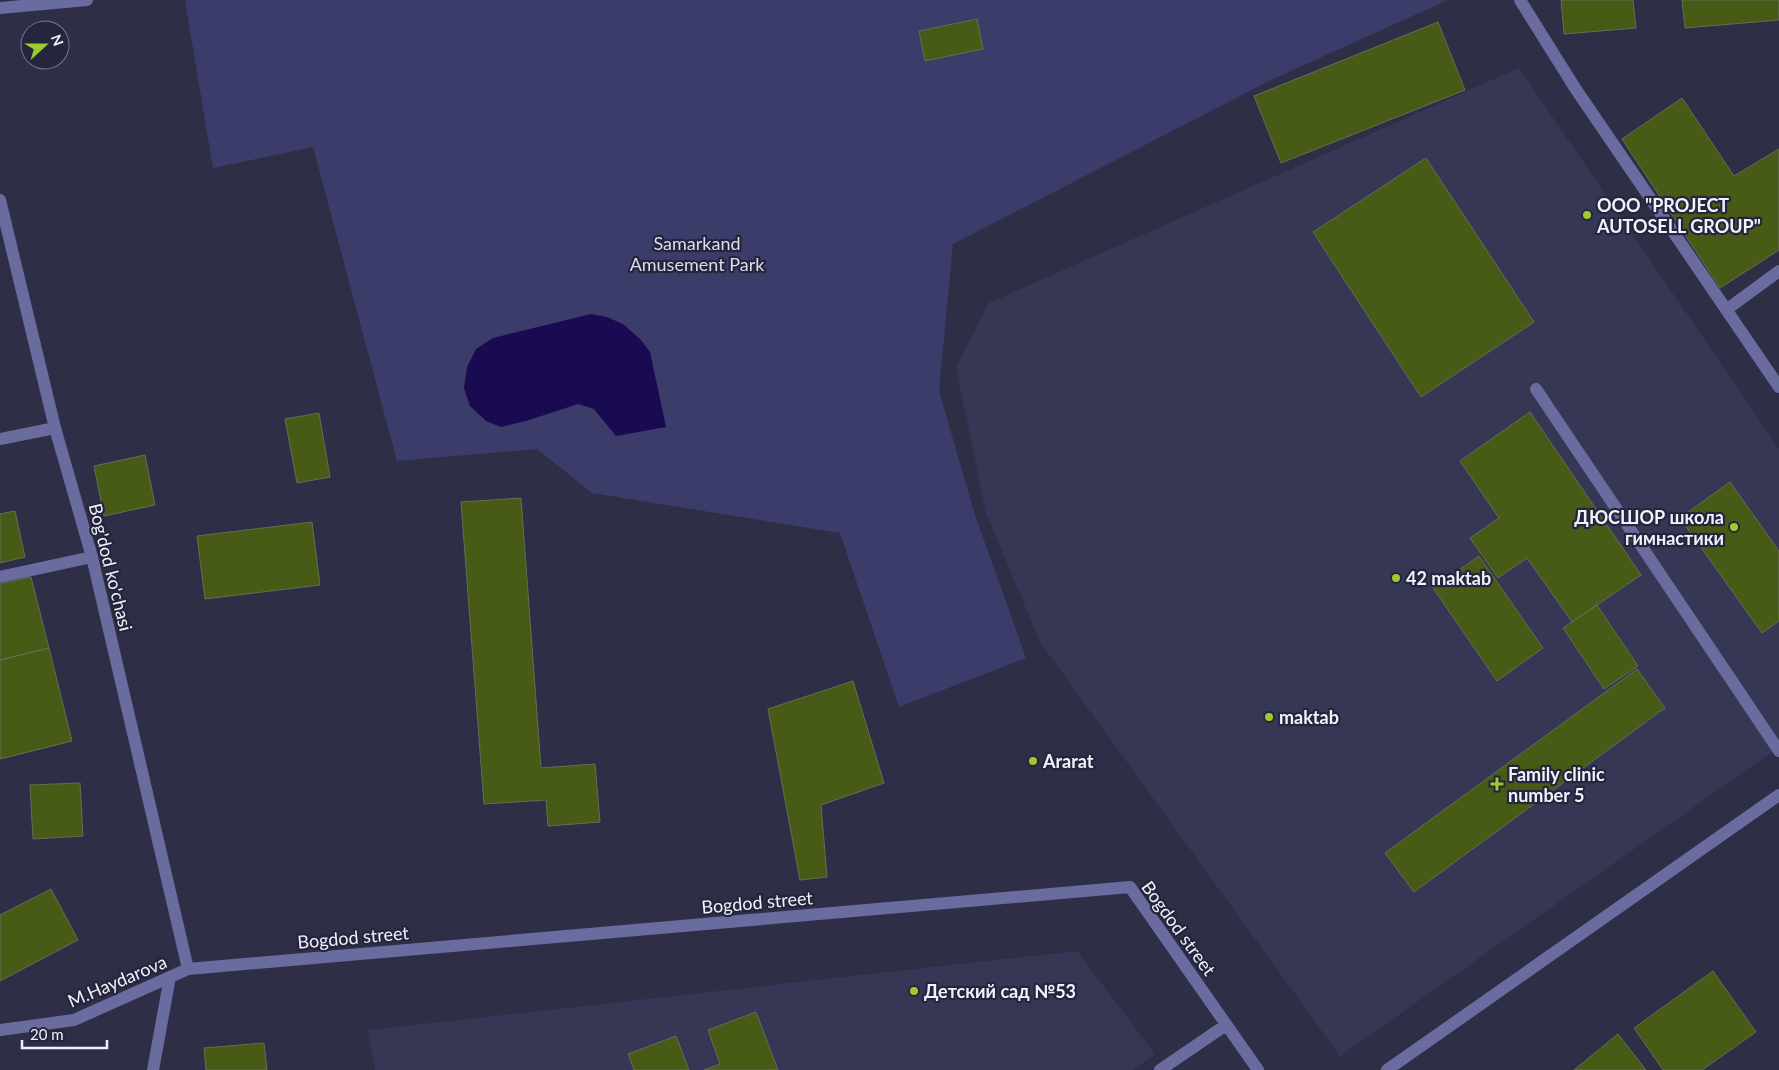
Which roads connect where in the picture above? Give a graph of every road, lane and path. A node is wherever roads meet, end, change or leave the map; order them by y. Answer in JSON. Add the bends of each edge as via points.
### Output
{"nodes":[{"id":1,"x":87,"y":0,"type":"edge"},
{"id":2,"x":1520,"y":0,"type":"edge"},
{"id":3,"x":0,"y":8,"type":"edge"},
{"id":4,"x":0,"y":200,"type":"edge"},
{"id":5,"x":1779,"y":271,"type":"edge"},
{"id":6,"x":1726,"y":310,"type":"junction"},
{"id":7,"x":1779,"y":387,"type":"edge"},
{"id":8,"x":1536,"y":389,"type":"dead end"},
{"id":9,"x":55,"y":428,"type":"junction"},
{"id":10,"x":0,"y":439,"type":"edge"},
{"id":11,"x":92,"y":557,"type":"junction"},
{"id":12,"x":0,"y":577,"type":"edge"},
{"id":13,"x":1779,"y":751,"type":"edge"},
{"id":14,"x":1779,"y":794,"type":"edge"},
{"id":15,"x":188,"y":969,"type":"junction"},
{"id":16,"x":170,"y":977,"type":"junction"},
{"id":17,"x":1226,"y":1025,"type":"junction"},
{"id":18,"x":0,"y":1030,"type":"edge"},
{"id":19,"x":153,"y":1070,"type":"edge"},
{"id":20,"x":1160,"y":1070,"type":"edge"},
{"id":21,"x":1258,"y":1070,"type":"edge"},
{"id":22,"x":1387,"y":1070,"type":"edge"}],
"edges":[{"from":1,"to":3,"type":"street"},
{"from":2,"to":6,"type":"street","via":[[1575,88]]},
{"from":4,"to":9,"type":"street","name":"Bog'dod ko'chasi"},
{"from":5,"to":6,"type":"street"},
{"from":6,"to":7,"type":"street"},
{"from":8,"to":13,"type":"street"},
{"from":9,"to":10,"type":"street"},
{"from":9,"to":11,"type":"street","name":"Bog'dod ko'chasi"},
{"from":11,"to":12,"type":"street"},
{"from":11,"to":15,"type":"street","name":"Bog'dod ko'chasi"},
{"from":14,"to":22,"type":"street"},
{"from":15,"to":16,"type":"street","name":"M.Haydarova"},
{"from":15,"to":17,"type":"street","name":"Bogdod street","via":[[1130,887]]},
{"from":16,"to":18,"type":"street","name":"M.Haydarova","via":[[74,1020]]},
{"from":16,"to":19,"type":"street"},
{"from":17,"to":20,"type":"street"},
{"from":17,"to":21,"type":"street","name":"Bogdod street"}]}
